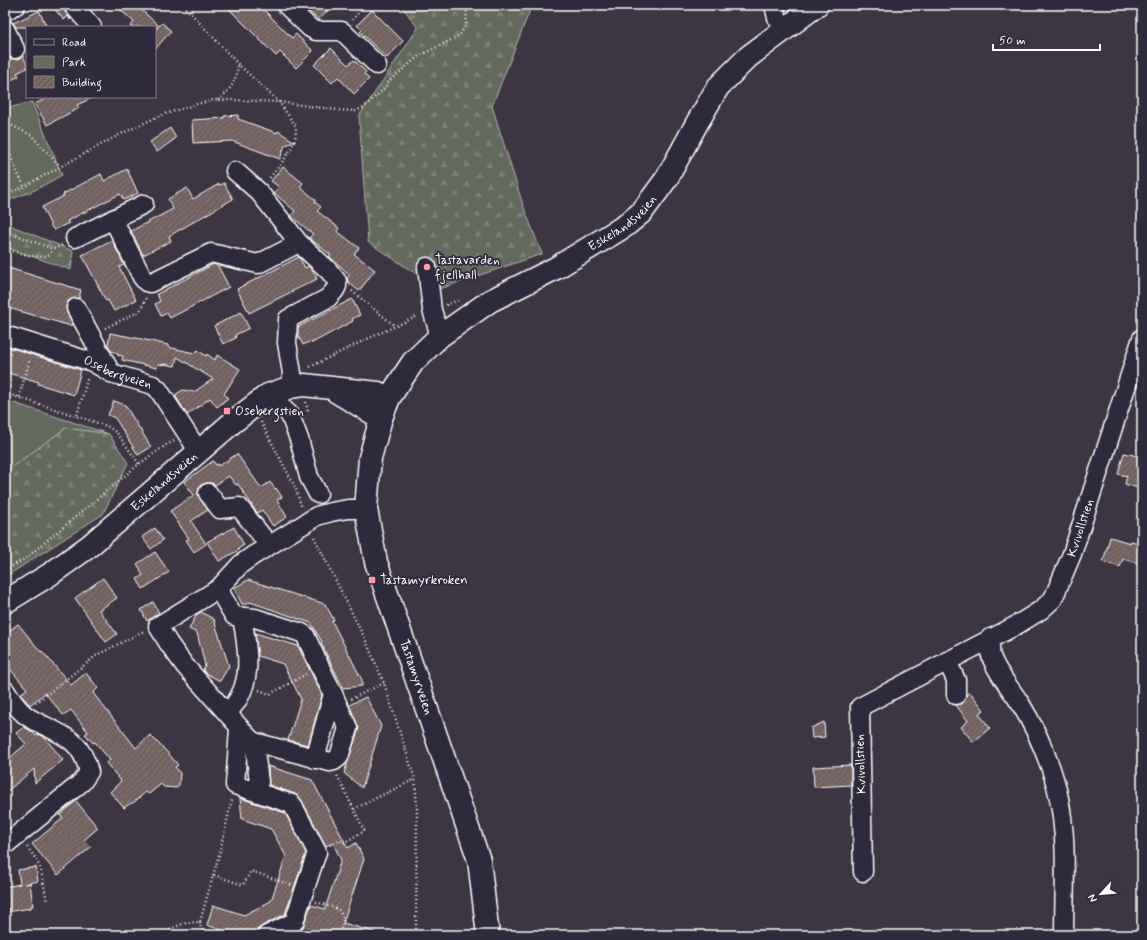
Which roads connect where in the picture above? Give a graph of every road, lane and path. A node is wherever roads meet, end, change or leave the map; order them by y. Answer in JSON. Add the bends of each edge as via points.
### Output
{"nodes":[{"id":1,"x":16,"y":5,"type":"edge"},
{"id":2,"x":73,"y":5,"type":"edge"},
{"id":3,"x":183,"y":5,"type":"edge"},
{"id":4,"x":286,"y":5,"type":"edge"},
{"id":5,"x":817,"y":5,"type":"edge"},
{"id":6,"x":5,"y":11,"type":"edge"},
{"id":7,"x":91,"y":26,"type":"edge"},
{"id":8,"x":5,"y":29,"type":"edge"},
{"id":9,"x":15,"y":49,"type":"dead end"},
{"id":10,"x":238,"y":64,"type":"junction"},
{"id":11,"x":377,"y":64,"type":"dead end"},
{"id":12,"x":218,"y":100,"type":"junction"},
{"id":13,"x":279,"y":102,"type":"junction"},
{"id":14,"x":5,"y":122,"type":"edge"},
{"id":15,"x":5,"y":141,"type":"edge"},
{"id":16,"x":60,"y":166,"type":"junction"},
{"id":17,"x":235,"y":170,"type":"dead end"},
{"id":18,"x":24,"y":186,"type":"junction"},
{"id":19,"x":259,"y":192,"type":"junction"},
{"id":20,"x":5,"y":195,"type":"edge"},
{"id":21,"x":144,"y":204,"type":"dead end"},
{"id":22,"x":113,"y":219,"type":"junction"},
{"id":23,"x":5,"y":231,"type":"edge"},
{"id":24,"x":75,"y":238,"type":"joint"},
{"id":25,"x":299,"y":243,"type":"junction"},
{"id":26,"x":53,"y":249,"type":"junction"},
{"id":27,"x":5,"y":250,"type":"edge"},
{"id":28,"x":427,"y":267,"type":"dead end"},
{"id":29,"x":337,"y":281,"type":"junction"},
{"id":30,"x":150,"y":283,"type":"junction"},
{"id":31,"x":459,"y":300,"type":"dead end"},
{"id":32,"x":76,"y":308,"type":"dead end"},
{"id":33,"x":432,"y":310,"type":"junction"},
{"id":34,"x":395,"y":326,"type":"junction"},
{"id":35,"x":5,"y":334,"type":"edge"},
{"id":36,"x":90,"y":335,"type":"junction"},
{"id":37,"x":440,"y":336,"type":"junction"},
{"id":38,"x":1142,"y":338,"type":"edge"},
{"id":39,"x":35,"y":344,"type":"junction"},
{"id":40,"x":92,"y":362,"type":"junction"},
{"id":41,"x":111,"y":373,"type":"junction"},
{"id":42,"x":291,"y":380,"type":"junction"},
{"id":43,"x":5,"y":393,"type":"edge"},
{"id":44,"x":268,"y":395,"type":"junction"},
{"id":45,"x":19,"y":397,"type":"junction"},
{"id":46,"x":385,"y":408,"type":"junction"},
{"id":47,"x":77,"y":415,"type":"junction"},
{"id":48,"x":261,"y":422,"type":"dead end"},
{"id":49,"x":186,"y":434,"type":"junction"},
{"id":50,"x":199,"y":452,"type":"junction"},
{"id":51,"x":139,"y":464,"type":"junction"},
{"id":52,"x":208,"y":493,"type":"dead end"},
{"id":53,"x":318,"y":494,"type":"dead end"},
{"id":54,"x":366,"y":509,"type":"junction"},
{"id":55,"x":303,"y":510,"type":"dead end"},
{"id":56,"x":311,"y":530,"type":"dead end"},
{"id":57,"x":269,"y":545,"type":"junction"},
{"id":58,"x":5,"y":570,"type":"edge"},
{"id":59,"x":218,"y":590,"type":"junction"},
{"id":60,"x":5,"y":602,"type":"edge"},
{"id":61,"x":242,"y":616,"type":"junction"},
{"id":62,"x":146,"y":630,"type":"dead end"},
{"id":63,"x":990,"y":638,"type":"junction"},
{"id":64,"x":947,"y":661,"type":"junction"},
{"id":65,"x":320,"y":666,"type":"junction"},
{"id":66,"x":384,"y":683,"type":"junction"},
{"id":67,"x":245,"y":685,"type":"junction"},
{"id":68,"x":5,"y":690,"type":"edge"},
{"id":69,"x":956,"y":695,"type":"dead end"},
{"id":70,"x":336,"y":700,"type":"junction"},
{"id":71,"x":23,"y":714,"type":"junction"},
{"id":72,"x":227,"y":714,"type":"junction"},
{"id":73,"x":239,"y":729,"type":"junction"},
{"id":74,"x":254,"y":742,"type":"junction"},
{"id":75,"x":322,"y":761,"type":"junction"},
{"id":76,"x":415,"y":779,"type":"junction"},
{"id":77,"x":260,"y":782,"type":"dead end"},
{"id":78,"x":235,"y":785,"type":"junction"},
{"id":79,"x":354,"y":809,"type":"junction"},
{"id":80,"x":10,"y":836,"type":"edge"},
{"id":81,"x":340,"y":840,"type":"dead end"},
{"id":82,"x":863,"y":872,"type":"dead end"},
{"id":83,"x":214,"y":875,"type":"junction"},
{"id":84,"x":304,"y":893,"type":"junction"},
{"id":85,"x":47,"y":902,"type":"dead end"},
{"id":86,"x":200,"y":922,"type":"junction"},
{"id":87,"x":164,"y":935,"type":"edge"},
{"id":88,"x":213,"y":935,"type":"edge"},
{"id":89,"x":267,"y":935,"type":"edge"},
{"id":90,"x":339,"y":935,"type":"edge"},
{"id":91,"x":416,"y":935,"type":"edge"},
{"id":92,"x":488,"y":935,"type":"edge"},
{"id":93,"x":1064,"y":935,"type":"edge"}],
"edges":[{"from":1,"to":6,"type":"street"},
{"from":2,"to":7,"type":"street"},
{"from":3,"to":10,"type":"path"},
{"from":4,"to":11,"type":"street","via":[[316,31],[342,31]]},
{"from":5,"to":37,"type":"main road","name":"Eskelandsveien","via":[[748,57],[718,87],[667,178],[642,212],[625,226],[556,268],[490,301]]},
{"from":8,"to":9,"type":"street"},
{"from":10,"to":12,"type":"path","via":[[236,79]]},
{"from":10,"to":13,"type":"path"},
{"from":12,"to":13,"type":"path"},
{"from":12,"to":16,"type":"path","via":[[159,116]]},
{"from":13,"to":19,"type":"path","via":[[295,125],[296,137],[292,148]]},
{"from":14,"to":16,"type":"path","via":[[31,135]]},
{"from":15,"to":18,"type":"path"},
{"from":16,"to":18,"type":"path"},
{"from":17,"to":19,"type":"street"},
{"from":18,"to":20,"type":"path"},
{"from":19,"to":25,"type":"street"},
{"from":21,"to":22,"type":"street"},
{"from":22,"to":24,"type":"street"},
{"from":22,"to":30,"type":"street","via":[[142,277]]},
{"from":23,"to":26,"type":"path"},
{"from":24,"to":26,"type":"path"},
{"from":25,"to":29,"type":"street","via":[[329,270]]},
{"from":25,"to":30,"type":"street","via":[[258,264],[211,253]]},
{"from":26,"to":27,"type":"path","via":[[46,256]]},
{"from":28,"to":33,"type":"street"},
{"from":29,"to":34,"type":"path"},
{"from":29,"to":42,"type":"street","via":[[335,290],[328,298],[288,319],[287,343]]},
{"from":30,"to":36,"type":"path","via":[[140,311]]},
{"from":31,"to":33,"type":"path"},
{"from":32,"to":36,"type":"street"},
{"from":33,"to":34,"type":"path"},
{"from":33,"to":37,"type":"street"},
{"from":34,"to":42,"type":"path","via":[[334,354]]},
{"from":35,"to":39,"type":"street","name":"Osebergveien"},
{"from":36,"to":41,"type":"street"},
{"from":37,"to":46,"type":"main road","name":"Eskelandsveien","via":[[413,362]]},
{"from":38,"to":63,"type":"street","name":"Kvivollstien","via":[[1072,554],[1053,599],[1041,610]]},
{"from":39,"to":40,"type":"street","name":"Osebergveien"},
{"from":39,"to":45,"type":"path"},
{"from":40,"to":41,"type":"street","name":"Osebergveien"},
{"from":40,"to":47,"type":"path"},
{"from":41,"to":49,"type":"street","name":"Osebergveien","via":[[153,385],[158,389]]},
{"from":42,"to":44,"type":"main road","name":"Eskelandsveien"},
{"from":42,"to":46,"type":"main road","name":"Eskelandsveien","via":[[304,385],[378,393]]},
{"from":43,"to":45,"type":"path"},
{"from":44,"to":50,"type":"main road","name":"Eskelandsveien"},
{"from":44,"to":53,"type":"street","via":[[290,415],[309,477]]},
{"from":45,"to":47,"type":"path"},
{"from":46,"to":54,"type":"main road","name":"Tastamyrveien","via":[[370,458]]},
{"from":47,"to":51,"type":"path","via":[[107,426],[117,433]]},
{"from":48,"to":55,"type":"path","via":[[295,487]]},
{"from":49,"to":50,"type":"street","name":"Osebergveien"},
{"from":49,"to":51,"type":"path"},
{"from":50,"to":60,"type":"main road","name":"Eskelandsveien","via":[[88,547]]},
{"from":51,"to":58,"type":"path","via":[[26,558]]},
{"from":52,"to":57,"type":"street","via":[[220,509],[239,508]]},
{"from":54,"to":57,"type":"street","via":[[348,509],[317,516]]},
{"from":54,"to":92,"type":"main road","name":"Tastamyrveien","via":[[376,562],[478,860]]},
{"from":56,"to":66,"type":"path"},
{"from":57,"to":59,"type":"street","via":[[242,564]]},
{"from":59,"to":61,"type":"street","via":[[233,615]]},
{"from":59,"to":72,"type":"street","via":[[158,626],[186,666]]},
{"from":61,"to":65,"type":"street","via":[[302,633]]},
{"from":61,"to":67,"type":"street","via":[[248,658]]},
{"from":62,"to":71,"type":"path","via":[[97,655]]},
{"from":63,"to":64,"type":"street","name":"Kvivollstien"},
{"from":63,"to":93,"type":"street","via":[[991,656],[1033,725],[1052,770],[1059,798],[1064,830]]},
{"from":64,"to":69,"type":"street","via":[[956,680]]},
{"from":64,"to":82,"type":"street","name":"Kvivollstien","via":[[860,707]]},
{"from":65,"to":67,"type":"path","via":[[270,694]]},
{"from":65,"to":70,"type":"street"},
{"from":66,"to":70,"type":"path"},
{"from":66,"to":76,"type":"path"},
{"from":67,"to":72,"type":"street"},
{"from":68,"to":71,"type":"street"},
{"from":70,"to":75,"type":"street"},
{"from":71,"to":80,"type":"street","via":[[61,733],[76,745],[86,758],[89,772],[82,782]]},
{"from":72,"to":73,"type":"street"},
{"from":73,"to":74,"type":"street"},
{"from":73,"to":78,"type":"street"},
{"from":74,"to":75,"type":"street"},
{"from":74,"to":77,"type":"street"},
{"from":75,"to":79,"type":"path"},
{"from":76,"to":79,"type":"path"},
{"from":76,"to":91,"type":"path"},
{"from":78,"to":83,"type":"path"},
{"from":78,"to":84,"type":"street","via":[[292,804],[317,852]]},
{"from":79,"to":81,"type":"path","via":[[364,830],[343,843]]},
{"from":80,"to":85,"type":"path","via":[[36,859],[41,870]]},
{"from":83,"to":84,"type":"path","via":[[243,885],[250,871]]},
{"from":83,"to":86,"type":"path"},
{"from":84,"to":89,"type":"street","via":[[294,922]]},
{"from":84,"to":90,"type":"path","via":[[338,909],[344,919]]},
{"from":86,"to":87,"type":"path","via":[[178,925]]},
{"from":86,"to":88,"type":"path","via":[[202,931]]}]}
